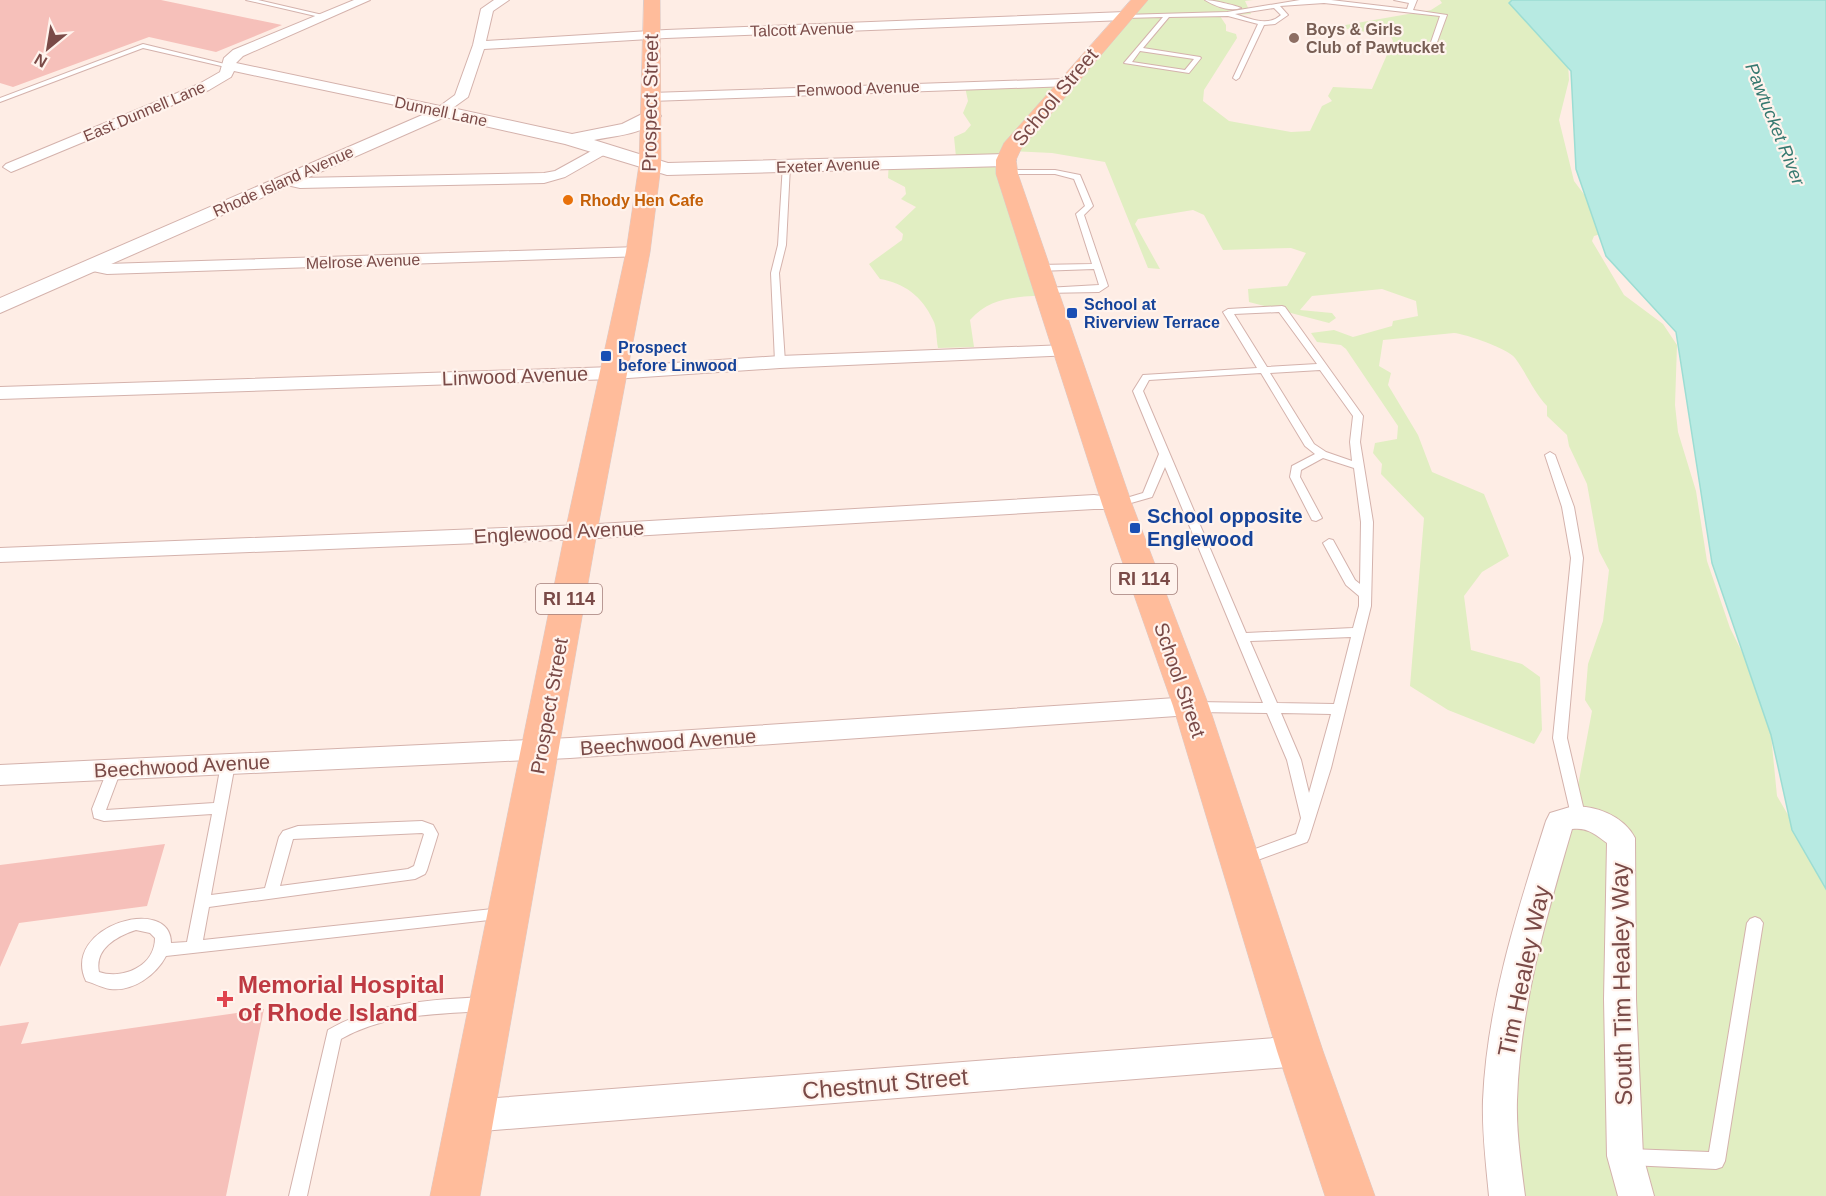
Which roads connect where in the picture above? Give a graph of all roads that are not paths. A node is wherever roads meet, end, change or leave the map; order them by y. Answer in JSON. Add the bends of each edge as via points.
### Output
{"nodes":[{"id":1,"x":249,"y":0,"type":"edge"},
{"id":2,"x":364,"y":0,"type":"edge"},
{"id":3,"x":503,"y":0,"type":"edge"},
{"id":4,"x":652,"y":0,"type":"edge"},
{"id":5,"x":1208,"y":0,"type":"edge"},
{"id":6,"x":1271,"y":0,"type":"edge"},
{"id":7,"x":1397,"y":0,"type":"edge"},
{"id":8,"x":1413,"y":1,"type":"edge"},
{"id":9,"x":1276,"y":6,"type":"junction"},
{"id":10,"x":1144,"y":11,"type":"edge"},
{"id":11,"x":1409,"y":11,"type":"junction"},
{"id":12,"x":1227,"y":14,"type":"junction"},
{"id":13,"x":324,"y":16,"type":"junction"},
{"id":14,"x":1261,"y":24,"type":"junction"},
{"id":15,"x":651,"y":35,"type":"junction"},
{"id":16,"x":479,"y":45,"type":"junction"},
{"id":17,"x":1433,"y":45,"type":"dead end"},
{"id":18,"x":1138,"y":49,"type":"junction"},
{"id":19,"x":230,"y":66,"type":"junction"},
{"id":20,"x":1236,"y":78,"type":"dead end"},
{"id":21,"x":1065,"y":83,"type":"junction"},
{"id":22,"x":0,"y":100,"type":"edge"},
{"id":23,"x":651,"y":107,"type":"junction"},
{"id":24,"x":443,"y":111,"type":"junction"},
{"id":25,"x":570,"y":139,"type":"junction"},
{"id":26,"x":604,"y":149,"type":"junction"},
{"id":27,"x":650,"y":165,"type":"junction"},
{"id":28,"x":786,"y":166,"type":"junction"},
{"id":29,"x":1006,"y":166,"type":"junction"},
{"id":30,"x":11,"y":167,"type":"dead end"},
{"id":31,"x":284,"y":180,"type":"junction"},
{"id":32,"x":638,"y":252,"type":"junction"},
{"id":33,"x":89,"y":265,"type":"junction"},
{"id":34,"x":1097,"y":266,"type":"junction"},
{"id":35,"x":1042,"y":280,"type":"junction"},
{"id":36,"x":0,"y":306,"type":"edge"},
{"id":37,"x":1066,"y":351,"type":"junction"},
{"id":38,"x":780,"y":362,"type":"junction"},
{"id":39,"x":1323,"y":367,"type":"junction"},
{"id":40,"x":1262,"y":370,"type":"junction"},
{"id":41,"x":613,"y":373,"type":"junction"},
{"id":42,"x":0,"y":393,"type":"edge"},
{"id":43,"x":1322,"y":454,"type":"junction"},
{"id":44,"x":1164,"y":455,"type":"junction"},
{"id":45,"x":1550,"y":455,"type":"dead end"},
{"id":46,"x":1358,"y":466,"type":"junction"},
{"id":47,"x":1117,"y":504,"type":"junction"},
{"id":48,"x":1316,"y":518,"type":"dead end"},
{"id":49,"x":581,"y":532,"type":"junction"},
{"id":50,"x":1329,"y":543,"type":"dead end"},
{"id":51,"x":0,"y":555,"type":"edge"},
{"id":52,"x":1365,"y":594,"type":"junction"},
{"id":53,"x":1359,"y":632,"type":"junction"},
{"id":54,"x":1242,"y":637,"type":"junction"},
{"id":55,"x":1191,"y":706,"type":"junction"},
{"id":56,"x":1272,"y":708,"type":"junction"},
{"id":57,"x":1339,"y":709,"type":"junction"},
{"id":58,"x":541,"y":750,"type":"junction"},
{"id":59,"x":228,"y":764,"type":"junction"},
{"id":60,"x":114,"y":770,"type":"junction"},
{"id":61,"x":0,"y":775,"type":"edge"},
{"id":62,"x":219,"y":808,"type":"junction"},
{"id":63,"x":1569,"y":818,"type":"junction"},
{"id":64,"x":1308,"y":819,"type":"junction"},
{"id":65,"x":1240,"y":860,"type":"junction"},
{"id":66,"x":272,"y":892,"type":"junction"},
{"id":67,"x":202,"y":902,"type":"junction"},
{"id":68,"x":509,"y":914,"type":"junction"},
{"id":69,"x":1755,"y":923,"type":"dead end"},
{"id":70,"x":194,"y":948,"type":"junction"},
{"id":71,"x":163,"y":950,"type":"junction"},
{"id":72,"x":492,"y":1004,"type":"junction"},
{"id":73,"x":1300,"y":1051,"type":"junction"},
{"id":74,"x":470,"y":1116,"type":"junction"},
{"id":75,"x":1625,"y":1156,"type":"junction"},
{"id":76,"x":298,"y":1196,"type":"edge"},
{"id":77,"x":455,"y":1196,"type":"edge"},
{"id":78,"x":1350,"y":1196,"type":"edge"},
{"id":79,"x":1507,"y":1196,"type":"edge"},
{"id":80,"x":1635,"y":1196,"type":"edge"}],
"edges":[{"from":1,"to":13,"type":"lane"},
{"from":2,"to":13,"type":"street","name":"East Dunnell Lane"},
{"from":3,"to":16,"type":"street","name":"Rhode Island Avenue","via":[[487,9]]},
{"from":4,"to":15,"type":"main road","name":"Prospect Street","number":"RI 114"},
{"from":5,"to":6,"type":"lane","via":[[1240,8]]},
{"from":7,"to":8,"type":"lane"},
{"from":8,"to":11,"type":"lane"},
{"from":9,"to":11,"type":"lane","via":[[1324,1]]},
{"from":9,"to":12,"type":"lane"},
{"from":9,"to":14,"type":"lane","via":[[1285,15]]},
{"from":10,"to":12,"type":"lane"},
{"from":10,"to":15,"type":"street","name":"Talcott Avenue"},
{"from":10,"to":18,"type":"lane"},
{"from":10,"to":21,"type":"main road","name":"School Street"},
{"from":11,"to":17,"type":"lane","via":[[1444,15]]},
{"from":12,"to":14,"type":"lane"},
{"from":13,"to":19,"type":"street","name":"East Dunnell Lane","via":[[238,53],[231,58]]},
{"from":14,"to":20,"type":"lane"},
{"from":15,"to":16,"type":"street","name":"Talcott Avenue"},
{"from":15,"to":23,"type":"main road","name":"Prospect Street","number":"RI 114"},
{"from":16,"to":24,"type":"street","name":"Rhode Island Avenue","via":[[461,97]]},
{"from":18,"to":18,"type":"lane","via":[[1127,63],[1187,72],[1198,58]]},
{"from":19,"to":22,"type":"lane","via":[[143,46]]},
{"from":19,"to":24,"type":"street","name":"Dunnell Lane"},
{"from":19,"to":30,"type":"street","name":"East Dunnell Lane","via":[[225,74],[204,87]]},
{"from":21,"to":23,"type":"street","name":"Fenwood Avenue","via":[[940,85]]},
{"from":21,"to":29,"type":"main road","name":"School Street","via":[[1011,147]]},
{"from":23,"to":25,"type":"street","via":[[627,128]]},
{"from":23,"to":27,"type":"main road","name":"Prospect Street","number":"RI 114"},
{"from":24,"to":25,"type":"street","name":"Dunnell Lane"},
{"from":24,"to":31,"type":"street","name":"Rhode Island Avenue"},
{"from":25,"to":26,"type":"street","name":"Dunnell Lane"},
{"from":26,"to":27,"type":"street","name":"Dunnell Lane"},
{"from":26,"to":31,"type":"street","via":[[560,174],[544,178],[300,183]]},
{"from":27,"to":28,"type":"street","name":"Exeter Avenue","via":[[667,169]]},
{"from":27,"to":32,"type":"main road","name":"Prospect Street","number":"RI 114"},
{"from":28,"to":29,"type":"street","name":"Exeter Avenue"},
{"from":28,"to":38,"type":"lane","via":[[782,245],[775,273]]},
{"from":29,"to":34,"type":"lane","via":[[1077,177],[1089,206],[1080,214]]},
{"from":29,"to":35,"type":"main road","name":"School Street","number":"RI 114"},
{"from":31,"to":33,"type":"street","name":"Rhode Island Avenue"},
{"from":32,"to":33,"type":"street","name":"Melrose Avenue","via":[[107,269]]},
{"from":32,"to":41,"type":"main road","name":"Prospect Street","number":"RI 114"},
{"from":33,"to":36,"type":"street","name":"Rhode Island Avenue"},
{"from":34,"to":35,"type":"lane"},
{"from":34,"to":35,"type":"lane","via":[[1104,286],[1099,289]]},
{"from":35,"to":37,"type":"main road","name":"School Street","number":"RI 114"},
{"from":37,"to":38,"type":"street","name":"Linwood Avenue"},
{"from":37,"to":47,"type":"main road","name":"School Street","number":"RI 114"},
{"from":38,"to":41,"type":"street","name":"Linwood Avenue"},
{"from":39,"to":40,"type":"lane"},
{"from":39,"to":40,"type":"lane","via":[[1282,309],[1228,312]]},
{"from":39,"to":46,"type":"lane","via":[[1358,416]]},
{"from":40,"to":43,"type":"lane","via":[[1310,446]]},
{"from":40,"to":44,"type":"lane","via":[[1146,377],[1138,391]]},
{"from":41,"to":42,"type":"street","name":"Linwood Avenue"},
{"from":41,"to":49,"type":"main road","name":"Prospect Street","number":"RI 114"},
{"from":43,"to":46,"type":"lane"},
{"from":43,"to":48,"type":"lane","via":[[1296,468],[1295,477]]},
{"from":44,"to":47,"type":"lane","via":[[1148,495]]},
{"from":44,"to":54,"type":"lane"},
{"from":45,"to":63,"type":"lane","via":[[1568,507],[1577,558],[1560,738]]},
{"from":46,"to":52,"type":"lane","via":[[1367,522]]},
{"from":47,"to":49,"type":"street","name":"Englewood Avenue","via":[[1094,502]]},
{"from":47,"to":55,"type":"main road","name":"School Street","number":"RI 114"},
{"from":49,"to":51,"type":"street","name":"Englewood Avenue"},
{"from":49,"to":58,"type":"main road","name":"Prospect Street","number":"RI 114"},
{"from":50,"to":52,"type":"lane","via":[[1350,582]]},
{"from":52,"to":53,"type":"lane"},
{"from":53,"to":54,"type":"lane"},
{"from":53,"to":57,"type":"lane"},
{"from":54,"to":56,"type":"lane"},
{"from":55,"to":56,"type":"lane"},
{"from":55,"to":58,"type":"street","name":"Beechwood Avenue"},
{"from":55,"to":65,"type":"main road","name":"School Street","number":"RI 114"},
{"from":56,"to":57,"type":"lane"},
{"from":56,"to":64,"type":"lane","via":[[1294,760]]},
{"from":57,"to":64,"type":"lane"},
{"from":58,"to":59,"type":"street","name":"Beechwood Avenue"},
{"from":58,"to":68,"type":"main road","name":"Prospect Street","number":"RI 114"},
{"from":59,"to":60,"type":"street","name":"Beechwood Avenue"},
{"from":59,"to":62,"type":"lane"},
{"from":60,"to":61,"type":"street","name":"Beechwood Avenue"},
{"from":60,"to":62,"type":"lane","via":[[99,809],[104,816]]},
{"from":62,"to":67,"type":"lane"},
{"from":63,"to":75,"type":"street","name":"South Tim Healey Way","via":[[1596,819],[1621,838],[1620,999]]},
{"from":63,"to":79,"type":"street","name":"Tim Healey Way","via":[[1545,870],[1507,1024],[1500,1101]]},
{"from":64,"to":65,"type":"lane","via":[[1302,838]]},
{"from":65,"to":73,"type":"main road","name":"School Street","number":"RI 114"},
{"from":66,"to":66,"type":"lane","via":[[410,875],[420,870],[431,834],[422,827],[288,835]]},
{"from":66,"to":67,"type":"lane"},
{"from":67,"to":70,"type":"lane"},
{"from":68,"to":70,"type":"lane"},
{"from":68,"to":72,"type":"main road","name":"Prospect Street","number":"RI 114"},
{"from":69,"to":75,"type":"lane","via":[[1716,1161]]},
{"from":70,"to":71,"type":"lane"},
{"from":71,"to":71,"type":"lane","via":[[148,969],[123,982],[100,981],[89,968],[94,950],[102,940],[130,925],[156,927],[165,940]]},
{"from":72,"to":74,"type":"main road","name":"Prospect Street","number":"RI 114"},
{"from":72,"to":76,"type":"lane","via":[[410,1009],[346,1026],[334,1035]]},
{"from":73,"to":74,"type":"street","name":"Chestnut Street"},
{"from":73,"to":78,"type":"main road","name":"School Street","number":"RI 114"},
{"from":74,"to":77,"type":"main road","name":"Prospect Street","number":"RI 114"},
{"from":75,"to":80,"type":"street","name":"South Tim Healey Way"}]}
